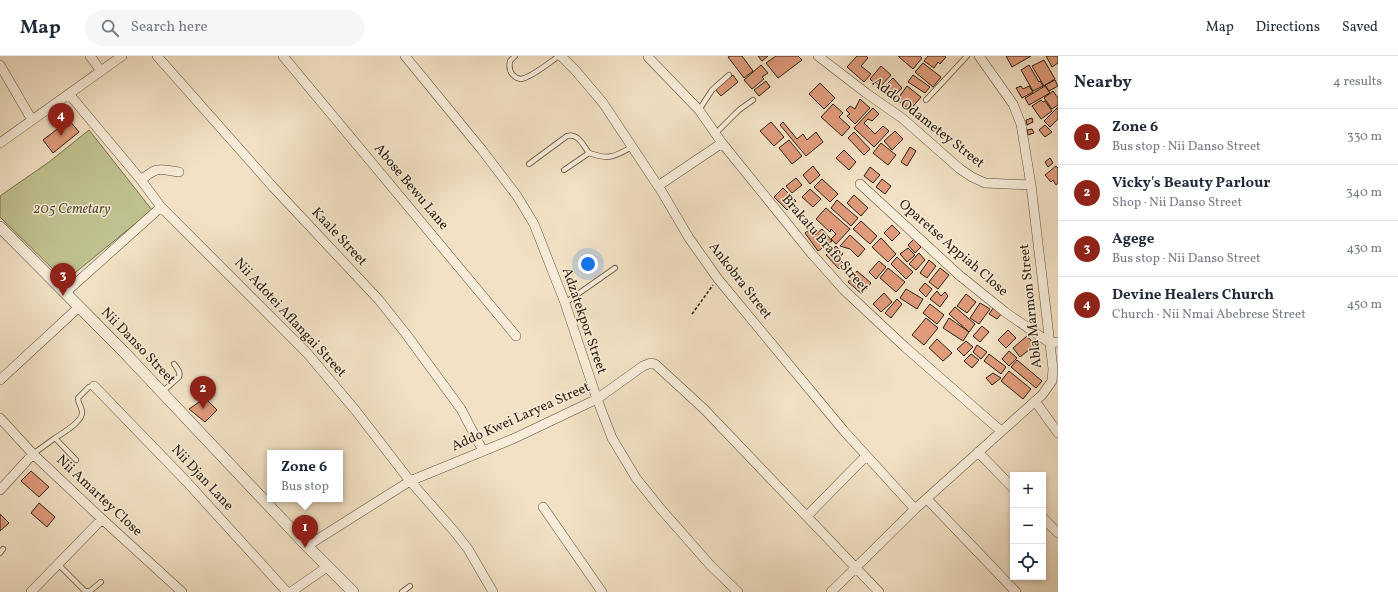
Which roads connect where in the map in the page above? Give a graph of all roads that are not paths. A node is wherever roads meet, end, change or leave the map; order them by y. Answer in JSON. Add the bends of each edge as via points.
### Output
{"nodes":[{"id":1,"x":90,"y":56,"type":"edge"},
{"id":2,"x":122,"y":56,"type":"edge"},
{"id":3,"x":158,"y":56,"type":"edge"},
{"id":4,"x":283,"y":56,"type":"edge"},
{"id":5,"x":405,"y":56,"type":"edge"},
{"id":6,"x":515,"y":56,"type":"edge"},
{"id":7,"x":560,"y":56,"type":"edge"},
{"id":8,"x":818,"y":56,"type":"edge"},
{"id":9,"x":967,"y":56,"type":"edge"},
{"id":10,"x":979,"y":56,"type":"edge"},
{"id":11,"x":648,"y":57,"type":"edge"},
{"id":12,"x":0,"y":65,"type":"edge"},
{"id":13,"x":102,"y":71,"type":"junction"},
{"id":14,"x":729,"y":75,"type":"dead end"},
{"id":15,"x":68,"y":94,"type":"junction"},
{"id":16,"x":753,"y":100,"type":"dead end"},
{"id":17,"x":926,"y":100,"type":"dead end"},
{"id":18,"x":699,"y":110,"type":"junction"},
{"id":19,"x":32,"y":120,"type":"junction"},
{"id":20,"x":716,"y":133,"type":"junction"},
{"id":21,"x":722,"y":142,"type":"junction"},
{"id":22,"x":0,"y":143,"type":"edge"},
{"id":23,"x":632,"y":147,"type":"junction"},
{"id":24,"x":589,"y":153,"type":"junction"},
{"id":25,"x":529,"y":164,"type":"dead end"},
{"id":26,"x":564,"y":170,"type":"dead end"},
{"id":27,"x":179,"y":172,"type":"dead end"},
{"id":28,"x":141,"y":180,"type":"junction"},
{"id":29,"x":860,"y":184,"type":"dead end"},
{"id":30,"x":1031,"y":185,"type":"junction"},
{"id":31,"x":658,"y":186,"type":"junction"},
{"id":32,"x":161,"y":207,"type":"junction"},
{"id":33,"x":0,"y":227,"type":"edge"},
{"id":34,"x":615,"y":268,"type":"dead end"},
{"id":35,"x":65,"y":293,"type":"junction"},
{"id":36,"x":565,"y":303,"type":"junction"},
{"id":37,"x":79,"y":307,"type":"junction"},
{"id":38,"x":516,"y":336,"type":"dead end"},
{"id":39,"x":1054,"y":343,"type":"edge"},
{"id":40,"x":174,"y":364,"type":"dead end"},
{"id":41,"x":0,"y":380,"type":"edge"},
{"id":42,"x":94,"y":386,"type":"joint"},
{"id":43,"x":162,"y":392,"type":"junction"},
{"id":44,"x":597,"y":399,"type":"junction"},
{"id":45,"x":1035,"y":401,"type":"junction"},
{"id":46,"x":0,"y":418,"type":"edge"},
{"id":47,"x":1002,"y":431,"type":"junction"},
{"id":48,"x":1058,"y":433,"type":"edge"},
{"id":49,"x":55,"y":438,"type":"junction"},
{"id":50,"x":483,"y":451,"type":"junction"},
{"id":51,"x":978,"y":452,"type":"junction"},
{"id":52,"x":33,"y":454,"type":"junction"},
{"id":53,"x":866,"y":456,"type":"junction"},
{"id":54,"x":76,"y":460,"type":"dead end"},
{"id":55,"x":410,"y":481,"type":"junction"},
{"id":56,"x":1010,"y":485,"type":"edge"},
{"id":57,"x":0,"y":490,"type":"edge"},
{"id":58,"x":927,"y":499,"type":"junction"},
{"id":59,"x":543,"y":507,"type":"dead end"},
{"id":60,"x":915,"y":509,"type":"junction"},
{"id":61,"x":807,"y":516,"type":"junction"},
{"id":62,"x":102,"y":519,"type":"junction"},
{"id":63,"x":1046,"y":521,"type":"edge"},
{"id":64,"x":1058,"y":533,"type":"edge"},
{"id":65,"x":307,"y":546,"type":"junction"},
{"id":66,"x":58,"y":564,"type":"junction"},
{"id":67,"x":327,"y":567,"type":"junction"},
{"id":68,"x":855,"y":567,"type":"junction"},
{"id":69,"x":101,"y":582,"type":"dead end"},
{"id":70,"x":410,"y":586,"type":"dead end"},
{"id":71,"x":36,"y":591,"type":"edge"},
{"id":72,"x":182,"y":592,"type":"edge"},
{"id":73,"x":286,"y":592,"type":"edge"},
{"id":74,"x":292,"y":592,"type":"edge"},
{"id":75,"x":353,"y":592,"type":"edge"},
{"id":76,"x":402,"y":592,"type":"edge"},
{"id":77,"x":493,"y":592,"type":"edge"},
{"id":78,"x":602,"y":592,"type":"edge"},
{"id":79,"x":738,"y":592,"type":"edge"},
{"id":80,"x":831,"y":592,"type":"edge"},
{"id":81,"x":879,"y":592,"type":"edge"},
{"id":82,"x":1016,"y":592,"type":"edge"}],
"edges":[{"from":1,"to":13,"type":"street"},
{"from":2,"to":13,"type":"street"},
{"from":3,"to":50,"type":"street","name":"Kaale Street","via":[[273,187],[379,300],[461,409]]},
{"from":4,"to":38,"type":"street","name":"Abose Bewu Lane"},
{"from":5,"to":36,"type":"street","name":"Adzatekpor Street","via":[[517,196],[534,224]]},
{"from":6,"to":7,"type":"lane","via":[[510,60],[509,68],[511,74],[521,79],[532,75]]},
{"from":7,"to":23,"type":"street","name":"Ankobra Street","via":[[603,103]]},
{"from":8,"to":30,"type":"street","name":"Addo Odametey Street","via":[[902,118],[972,177],[985,183]]},
{"from":9,"to":17,"type":"lane"},
{"from":10,"to":30,"type":"street","name":"Abla Marmon Street","via":[[1013,104],[1021,124]]},
{"from":11,"to":18,"type":"street","name":"Brakatu Brafo Street"},
{"from":12,"to":19,"type":"street"},
{"from":13,"to":15,"type":"street"},
{"from":14,"to":18,"type":"lane","via":[[712,90]]},
{"from":15,"to":19,"type":"street"},
{"from":15,"to":28,"type":"street","name":"Nii Adotei Aflangai Street"},
{"from":16,"to":20,"type":"lane"},
{"from":18,"to":20,"type":"street","name":"Brakatu Brafo Street"},
{"from":19,"to":22,"type":"street"},
{"from":20,"to":21,"type":"street","name":"Brakatu Brafo Street"},
{"from":21,"to":31,"type":"street"},
{"from":21,"to":47,"type":"street","name":"Brakatu Brafo Street","via":[[844,290]]},
{"from":23,"to":24,"type":"lane","via":[[616,156],[604,158]]},
{"from":23,"to":31,"type":"street","name":"Ankobra Street"},
{"from":24,"to":25,"type":"lane","via":[[572,134]]},
{"from":24,"to":26,"type":"lane"},
{"from":27,"to":28,"type":"street","via":[[153,170]]},
{"from":28,"to":32,"type":"street","name":"Nii Adotei Aflangai Street"},
{"from":29,"to":39,"type":"street","name":"Oparetse Appiah Close","via":[[959,275],[1005,312]]},
{"from":30,"to":39,"type":"street","name":"Abla Marmon Street"},
{"from":31,"to":53,"type":"street","name":"Ankobra Street","via":[[689,238],[718,279]]},
{"from":32,"to":35,"type":"street"},
{"from":32,"to":55,"type":"street","name":"Nii Adotei Aflangai Street","via":[[307,353]]},
{"from":33,"to":35,"type":"street","name":"Nii Danso Street"},
{"from":34,"to":36,"type":"lane"},
{"from":35,"to":37,"type":"street","name":"Nii Danso Street"},
{"from":36,"to":44,"type":"street","name":"Adzatekpor Street"},
{"from":37,"to":41,"type":"street"},
{"from":37,"to":43,"type":"street","name":"Nii Danso Street"},
{"from":39,"to":45,"type":"street","name":"Abla Marmon Street","via":[[1052,381]]},
{"from":40,"to":43,"type":"lane","via":[[179,371],[179,377]]},
{"from":42,"to":49,"type":"lane","via":[[89,387],[78,398],[82,416]]},
{"from":42,"to":73,"type":"street","name":"Nii Djan Lane","via":[[186,481]]},
{"from":43,"to":65,"type":"street","name":"Nii Danso Street"},
{"from":44,"to":50,"type":"street","name":"Addo Kwei Laryea Street"},
{"from":44,"to":61,"type":"street","name":"Addo Kwei Laryea Street","via":[[642,366],[655,364],[704,409]]},
{"from":44,"to":79,"type":"street","name":"Adzatekpor Street","via":[[612,438],[636,478],[711,566]]},
{"from":45,"to":47,"type":"street","name":"Abla Marmon Street"},
{"from":45,"to":48,"type":"street"},
{"from":46,"to":52,"type":"street","name":"Nii Amartey Close"},
{"from":47,"to":51,"type":"street","name":"Abla Marmon Street"},
{"from":49,"to":52,"type":"lane"},
{"from":49,"to":54,"type":"lane"},
{"from":50,"to":55,"type":"street","name":"Addo Kwei Laryea Street"},
{"from":51,"to":56,"type":"street"},
{"from":51,"to":58,"type":"street","name":"Abla Marmon Street"},
{"from":52,"to":57,"type":"street"},
{"from":52,"to":62,"type":"street","name":"Nii Amartey Close"},
{"from":53,"to":60,"type":"street","name":"Ankobra Street"},
{"from":53,"to":61,"type":"street"},
{"from":55,"to":65,"type":"street","name":"Addo Kwei Laryea Street"},
{"from":55,"to":77,"type":"street","name":"Nii Adotei Aflangai Street","via":[[468,549]]},
{"from":58,"to":60,"type":"street","name":"Abla Marmon Street"},
{"from":58,"to":82,"type":"street"},
{"from":59,"to":78,"type":"street"},
{"from":60,"to":68,"type":"street","name":"Abla Marmon Street"},
{"from":61,"to":68,"type":"street","name":"Addo Kwei Laryea Street"},
{"from":62,"to":66,"type":"street"},
{"from":62,"to":72,"type":"street","name":"Nii Amartey Close"},
{"from":63,"to":64,"type":"street"},
{"from":65,"to":67,"type":"street","name":"Nii Danso Street"},
{"from":66,"to":69,"type":"lane","via":[[86,591],[90,591]]},
{"from":66,"to":71,"type":"street"},
{"from":67,"to":74,"type":"street"},
{"from":67,"to":75,"type":"street","name":"Nii Danso Street"},
{"from":68,"to":80,"type":"street","name":"Abla Marmon Street"},
{"from":68,"to":81,"type":"street","name":"Addo Kwei Laryea Street"},
{"from":70,"to":76,"type":"lane"}]}
